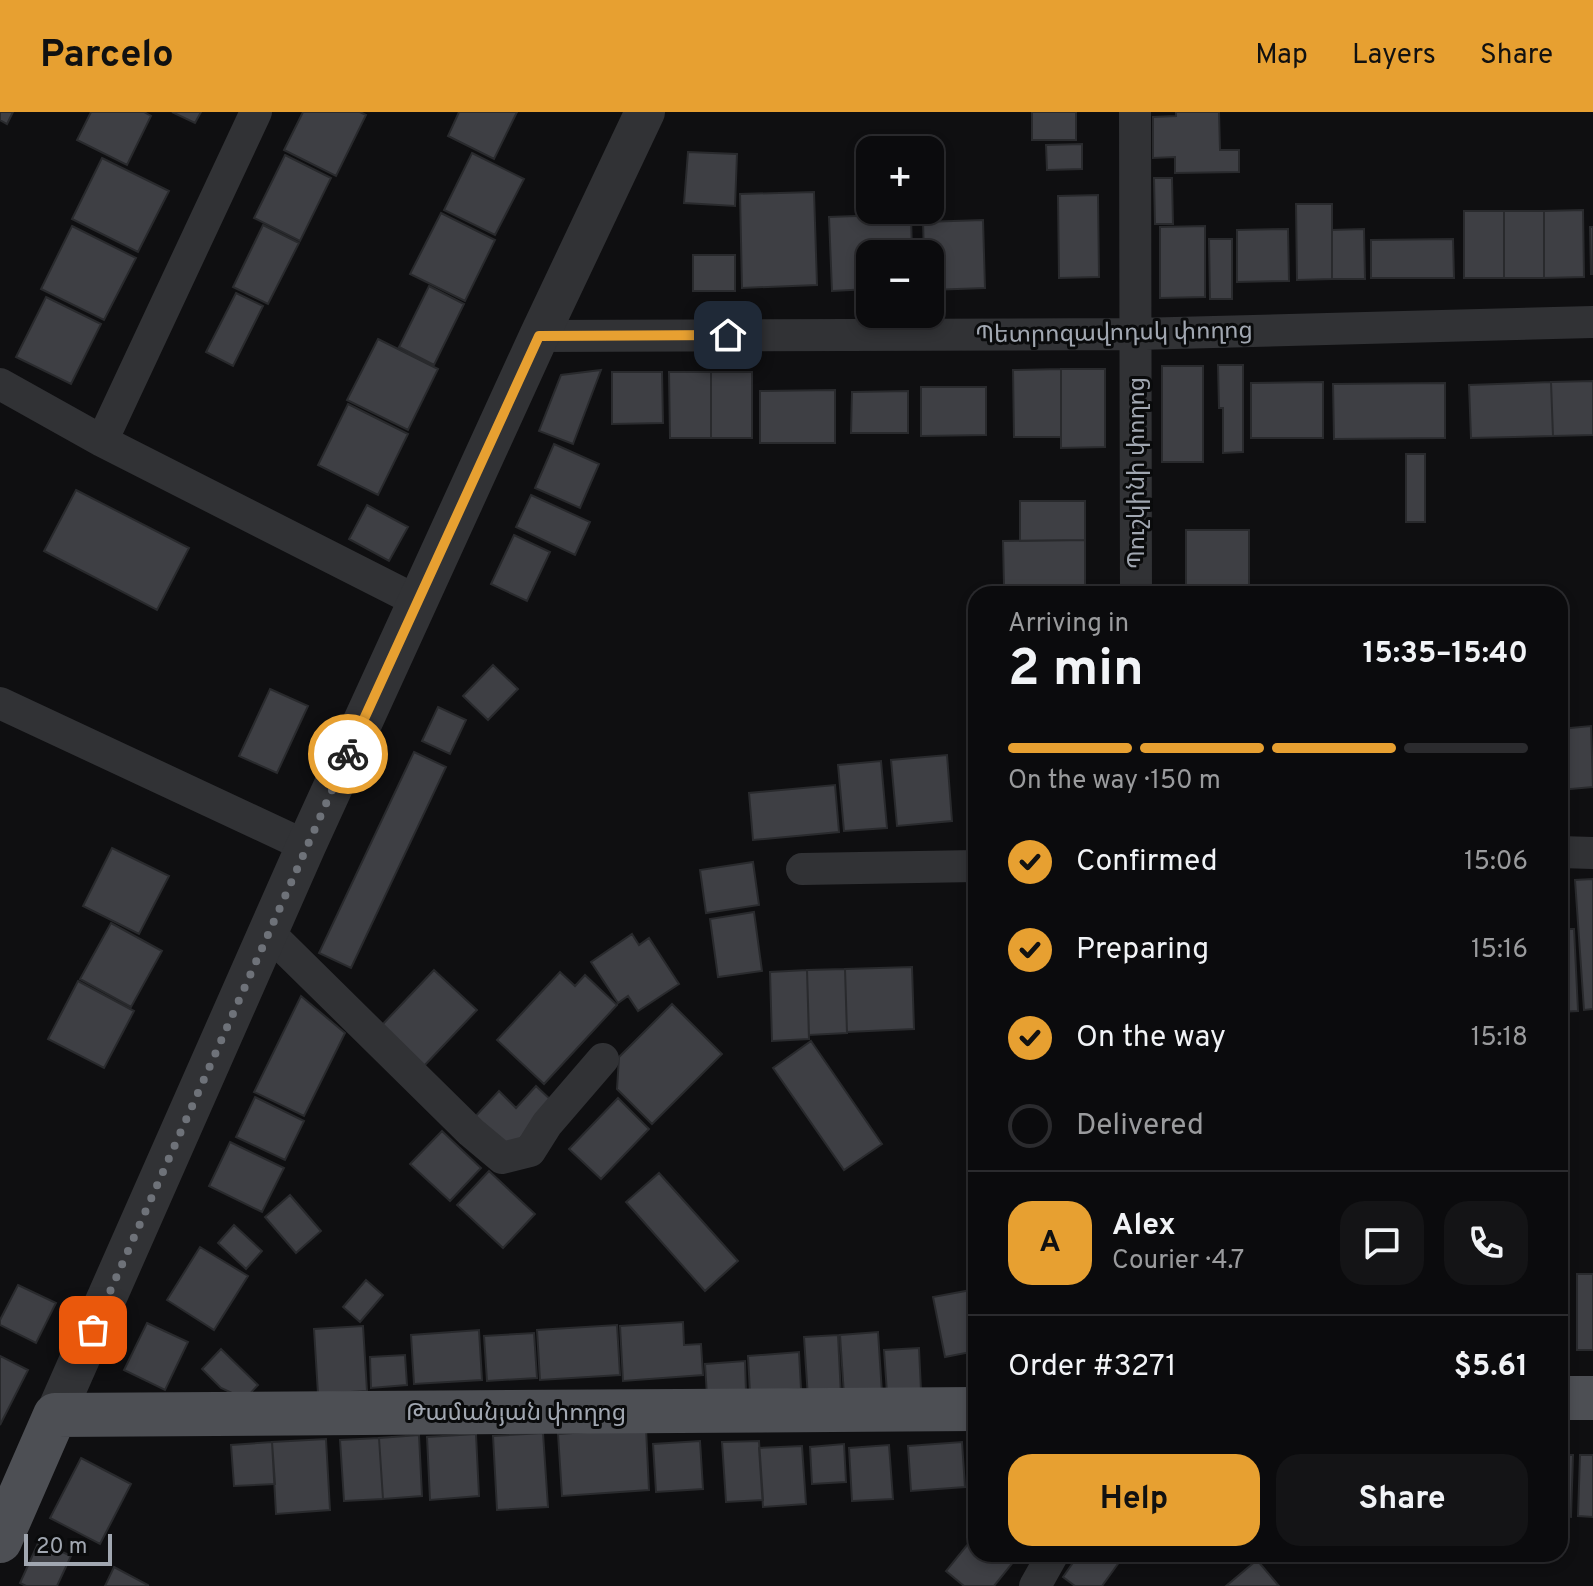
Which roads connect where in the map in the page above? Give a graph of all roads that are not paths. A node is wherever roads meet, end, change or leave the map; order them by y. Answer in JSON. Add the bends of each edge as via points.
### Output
{"nodes":[{"id":1,"x":256,"y":112,"type":"edge"},
{"id":2,"x":645,"y":112,"type":"edge"},
{"id":3,"x":1135,"y":112,"type":"edge"},
{"id":4,"x":1593,"y":322,"type":"edge"},
{"id":5,"x":1136,"y":334,"type":"junction"},
{"id":6,"x":539,"y":336,"type":"junction"},
{"id":7,"x":0,"y":384,"type":"edge"},
{"id":8,"x":102,"y":441,"type":"junction"},
{"id":9,"x":1136,"y":586,"type":"edge"},
{"id":10,"x":419,"y":602,"type":"junction"},
{"id":11,"x":0,"y":703,"type":"edge"},
{"id":12,"x":306,"y":846,"type":"junction"},
{"id":13,"x":1568,"y":852,"type":"edge"},
{"id":14,"x":1593,"y":853,"type":"edge"},
{"id":15,"x":968,"y":866,"type":"edge"},
{"id":16,"x":802,"y":869,"type":"dead end"},
{"id":17,"x":269,"y":933,"type":"junction"},
{"id":18,"x":603,"y":1059,"type":"dead end"},
{"id":19,"x":1568,"y":1398,"type":"edge"},
{"id":20,"x":1593,"y":1398,"type":"edge"},
{"id":21,"x":968,"y":1409,"type":"edge"},
{"id":22,"x":55,"y":1415,"type":"junction"},
{"id":23,"x":0,"y":1541,"type":"edge"},
{"id":24,"x":1048,"y":1562,"type":"edge"},
{"id":25,"x":1035,"y":1586,"type":"edge"}],
"edges":[{"from":1,"to":8,"type":"street"},
{"from":2,"to":6,"type":"street"},
{"from":3,"to":5,"type":"street","name":"Պուշկինի փողոց"},
{"from":4,"to":5,"type":"street","name":"Պետրոզավոդսկ փողոց"},
{"from":5,"to":6,"type":"street","name":"Պետրոզավոդսկ փողոց"},
{"from":5,"to":9,"type":"street","name":"Պուշկինի փողոց"},
{"from":6,"to":10,"type":"street"},
{"from":7,"to":8,"type":"street"},
{"from":8,"to":10,"type":"street"},
{"from":10,"to":12,"type":"street"},
{"from":11,"to":12,"type":"street"},
{"from":12,"to":17,"type":"street"},
{"from":13,"to":14,"type":"street"},
{"from":15,"to":16,"type":"street"},
{"from":17,"to":18,"type":"street","via":[[502,1158],[530,1151]]},
{"from":17,"to":22,"type":"street"},
{"from":19,"to":20,"type":"main road"},
{"from":21,"to":22,"type":"main road","name":"Թամանյան փողոց"},
{"from":22,"to":23,"type":"main road"},
{"from":24,"to":25,"type":"street"}]}
